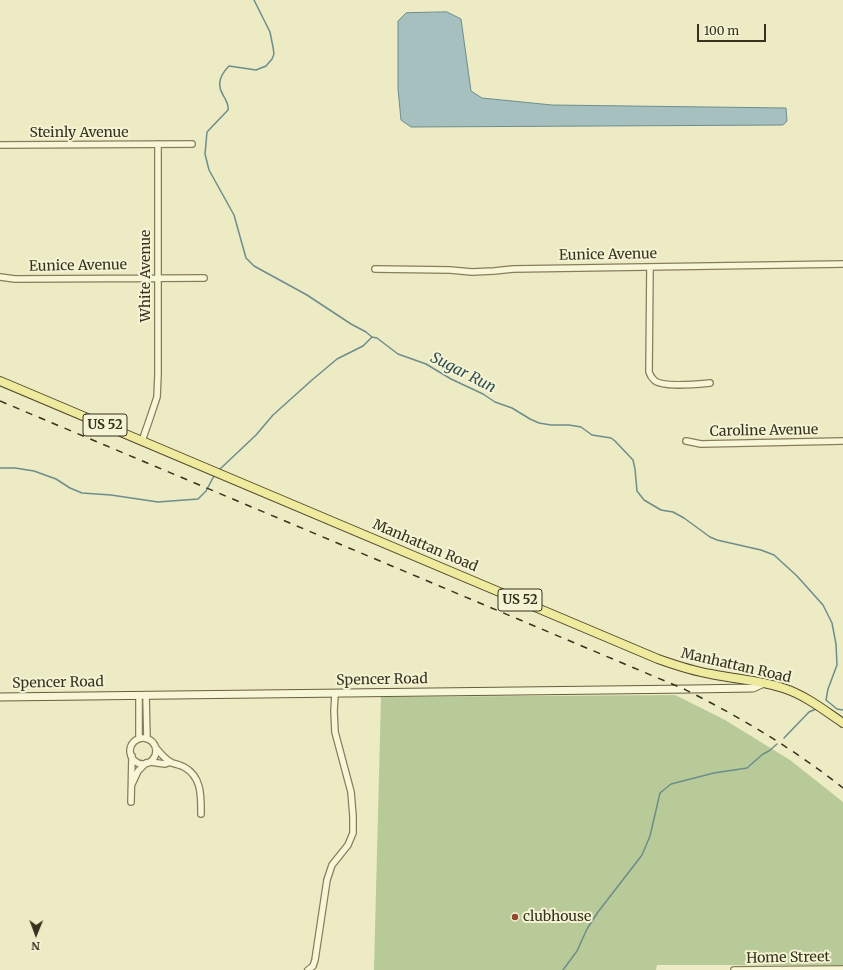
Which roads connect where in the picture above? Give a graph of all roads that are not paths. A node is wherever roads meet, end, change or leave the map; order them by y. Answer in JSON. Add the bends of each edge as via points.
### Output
{"nodes":[{"id":1,"x":158,"y":144,"type":"junction"},
{"id":2,"x":192,"y":144,"type":"dead end"},
{"id":3,"x":0,"y":145,"type":"edge"},
{"id":4,"x":843,"y":264,"type":"edge"},
{"id":5,"x":650,"y":267,"type":"junction"},
{"id":6,"x":375,"y":269,"type":"dead end"},
{"id":7,"x":0,"y":277,"type":"edge"},
{"id":8,"x":158,"y":278,"type":"junction"},
{"id":9,"x":204,"y":278,"type":"dead end"},
{"id":10,"x":0,"y":380,"type":"edge"},
{"id":11,"x":710,"y":383,"type":"dead end"},
{"id":12,"x":142,"y":441,"type":"junction"},
{"id":13,"x":843,"y":441,"type":"edge"},
{"id":14,"x":686,"y":442,"type":"dead end"},
{"id":15,"x":764,"y":683,"type":"junction"},
{"id":16,"x":335,"y":694,"type":"junction"},
{"id":17,"x":142,"y":695,"type":"junction"},
{"id":18,"x":0,"y":697,"type":"edge"},
{"id":19,"x":843,"y":724,"type":"edge"},
{"id":20,"x":139,"y":739,"type":"junction"},
{"id":21,"x":147,"y":739,"type":"junction"},
{"id":22,"x":156,"y":748,"type":"junction"},
{"id":23,"x":132,"y":756,"type":"junction"},
{"id":24,"x":171,"y":762,"type":"junction"},
{"id":25,"x":148,"y":763,"type":"junction"},
{"id":26,"x":132,"y":784,"type":"junction"},
{"id":27,"x":132,"y":802,"type":"dead end"},
{"id":28,"x":201,"y":814,"type":"dead end"},
{"id":29,"x":843,"y":969,"type":"edge"},
{"id":30,"x":308,"y":970,"type":"edge"},
{"id":31,"x":734,"y":970,"type":"edge"},
{"id":32,"x":797,"y":970,"type":"edge"}],
"edges":[{"from":1,"to":2,"type":"street"},
{"from":1,"to":3,"type":"street","name":"Steinly Avenue"},
{"from":1,"to":8,"type":"street","name":"White Avenue"},
{"from":4,"to":5,"type":"street","name":"Eunice Avenue"},
{"from":5,"to":6,"type":"street","name":"Eunice Avenue","via":[[513,268],[472,272]]},
{"from":5,"to":11,"type":"street","via":[[649,372],[654,381],[666,384]]},
{"from":7,"to":8,"type":"street","name":"Eunice Avenue"},
{"from":8,"to":9,"type":"street","name":"Eunice Avenue"},
{"from":8,"to":12,"type":"street","name":"White Avenue","via":[[157,397]]},
{"from":10,"to":12,"type":"main road","name":"Manhattan Road","number":"US 52"},
{"from":12,"to":15,"type":"main road","name":"Manhattan Road","number":"US 52","via":[[658,658],[711,675]]},
{"from":13,"to":14,"type":"street","name":"Caroline Avenue","via":[[701,444]]},
{"from":15,"to":16,"type":"street","name":"Spencer Road","via":[[753,688]]},
{"from":15,"to":19,"type":"main road","name":"Manhattan Road","number":"US 52","via":[[789,690],[821,707]]},
{"from":16,"to":17,"type":"street","name":"Spencer Road"},
{"from":16,"to":30,"type":"street","via":[[335,732],[351,792],[353,833],[348,845],[330,869],[315,960]]},
{"from":17,"to":18,"type":"street","name":"Spencer Road"},
{"from":17,"to":20,"type":"street"},
{"from":17,"to":21,"type":"street"},
{"from":20,"to":21,"type":"street"},
{"from":20,"to":23,"type":"street","via":[[131,747]]},
{"from":21,"to":22,"type":"street","via":[[152,741]]},
{"from":22,"to":24,"type":"street"},
{"from":22,"to":25,"type":"street","via":[[155,756]]},
{"from":23,"to":25,"type":"street","via":[[138,762]]},
{"from":23,"to":26,"type":"street"},
{"from":24,"to":25,"type":"street"},
{"from":24,"to":28,"type":"street","via":[[184,767],[195,777],[201,791]]},
{"from":25,"to":26,"type":"street","via":[[138,771]]},
{"from":26,"to":27,"type":"street"},
{"from":29,"to":32,"type":"street","name":"Home Street"},
{"from":31,"to":32,"type":"street","name":"Home Street"}]}
